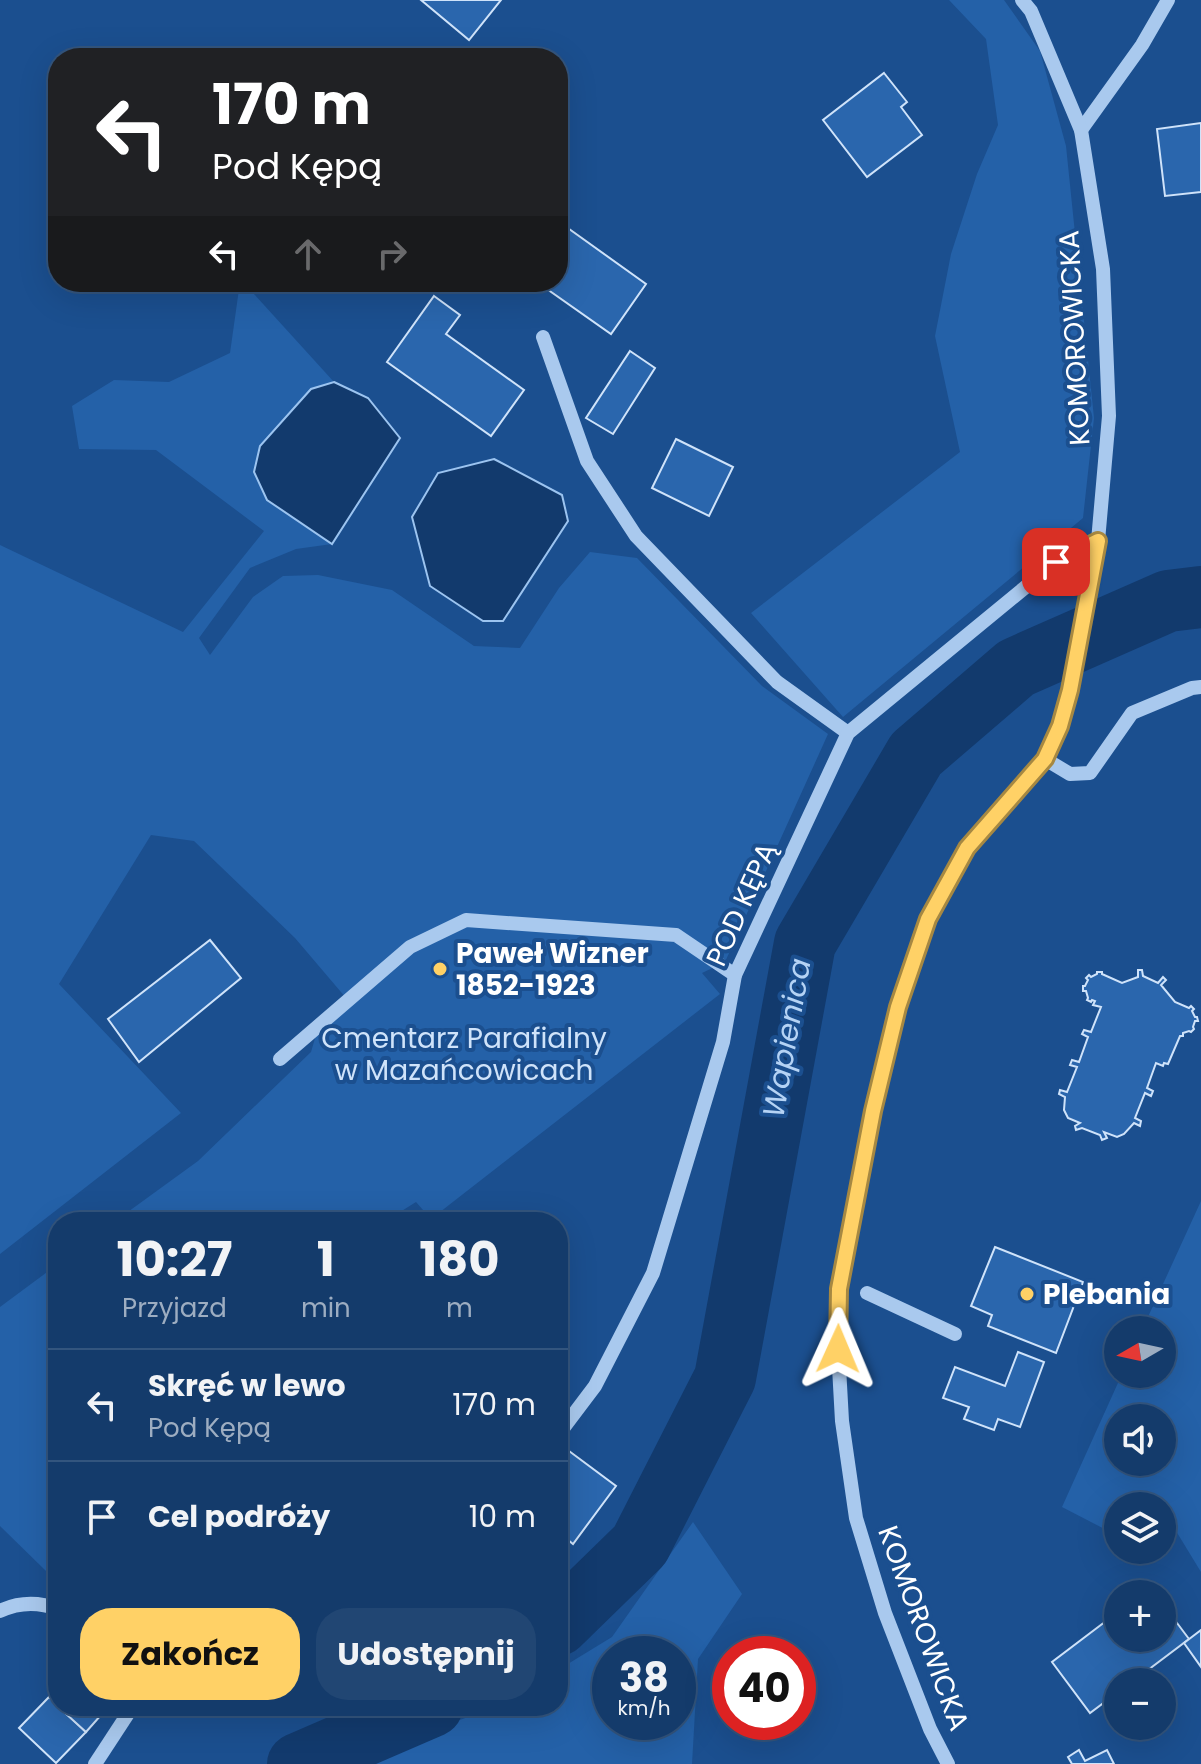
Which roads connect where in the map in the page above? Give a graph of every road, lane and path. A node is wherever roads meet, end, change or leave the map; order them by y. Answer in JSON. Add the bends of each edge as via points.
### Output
{"nodes":[{"id":1,"x":1022,"y":0,"type":"edge"},
{"id":2,"x":1168,"y":0,"type":"edge"},
{"id":3,"x":1081,"y":130,"type":"junction"},
{"id":4,"x":543,"y":337,"type":"dead end"},
{"id":5,"x":1098,"y":541,"type":"junction"},
{"id":6,"x":1201,"y":687,"type":"edge"},
{"id":7,"x":848,"y":733,"type":"junction"},
{"id":8,"x":1045,"y":759,"type":"junction"},
{"id":9,"x":735,"y":975,"type":"junction"},
{"id":10,"x":280,"y":1059,"type":"dead end"},
{"id":11,"x":867,"y":1293,"type":"dead end"},
{"id":12,"x":955,"y":1334,"type":"dead end"},
{"id":13,"x":568,"y":1422,"type":"edge"},
{"id":14,"x":48,"y":1605,"type":"edge"},
{"id":15,"x":0,"y":1611,"type":"edge"},
{"id":16,"x":126,"y":1716,"type":"edge"},
{"id":17,"x":95,"y":1764,"type":"edge"},
{"id":18,"x":948,"y":1764,"type":"edge"}],
"edges":[{"from":1,"to":3,"type":"street","name":"KOMOROWICKA"},
{"from":2,"to":3,"type":"street"},
{"from":3,"to":5,"type":"street","name":"KOMOROWICKA","via":[[1103,269],[1109,416]]},
{"from":4,"to":7,"type":"street","via":[[587,461],[636,536],[777,682]]},
{"from":5,"to":7,"type":"street","name":"POD KĘPĄ","via":[[1056,562]]},
{"from":5,"to":8,"type":"street","name":"KOMOROWICKA","via":[[1070,690]]},
{"from":6,"to":8,"type":"street","via":[[1132,713],[1090,773],[1070,774]]},
{"from":7,"to":9,"type":"street","name":"POD KĘPĄ"},
{"from":8,"to":18,"type":"street","name":"KOMOROWICKA","via":[[967,848],[928,919],[880,1081],[839,1289],[842,1421],[856,1518],[885,1613]]},
{"from":9,"to":10,"type":"street","via":[[676,935],[466,920],[410,947]]},
{"from":9,"to":13,"type":"street","name":"POD KĘPĄ","via":[[723,1042],[653,1273],[595,1386]]},
{"from":11,"to":12,"type":"street"},
{"from":14,"to":15,"type":"street"},
{"from":16,"to":17,"type":"street"}]}
